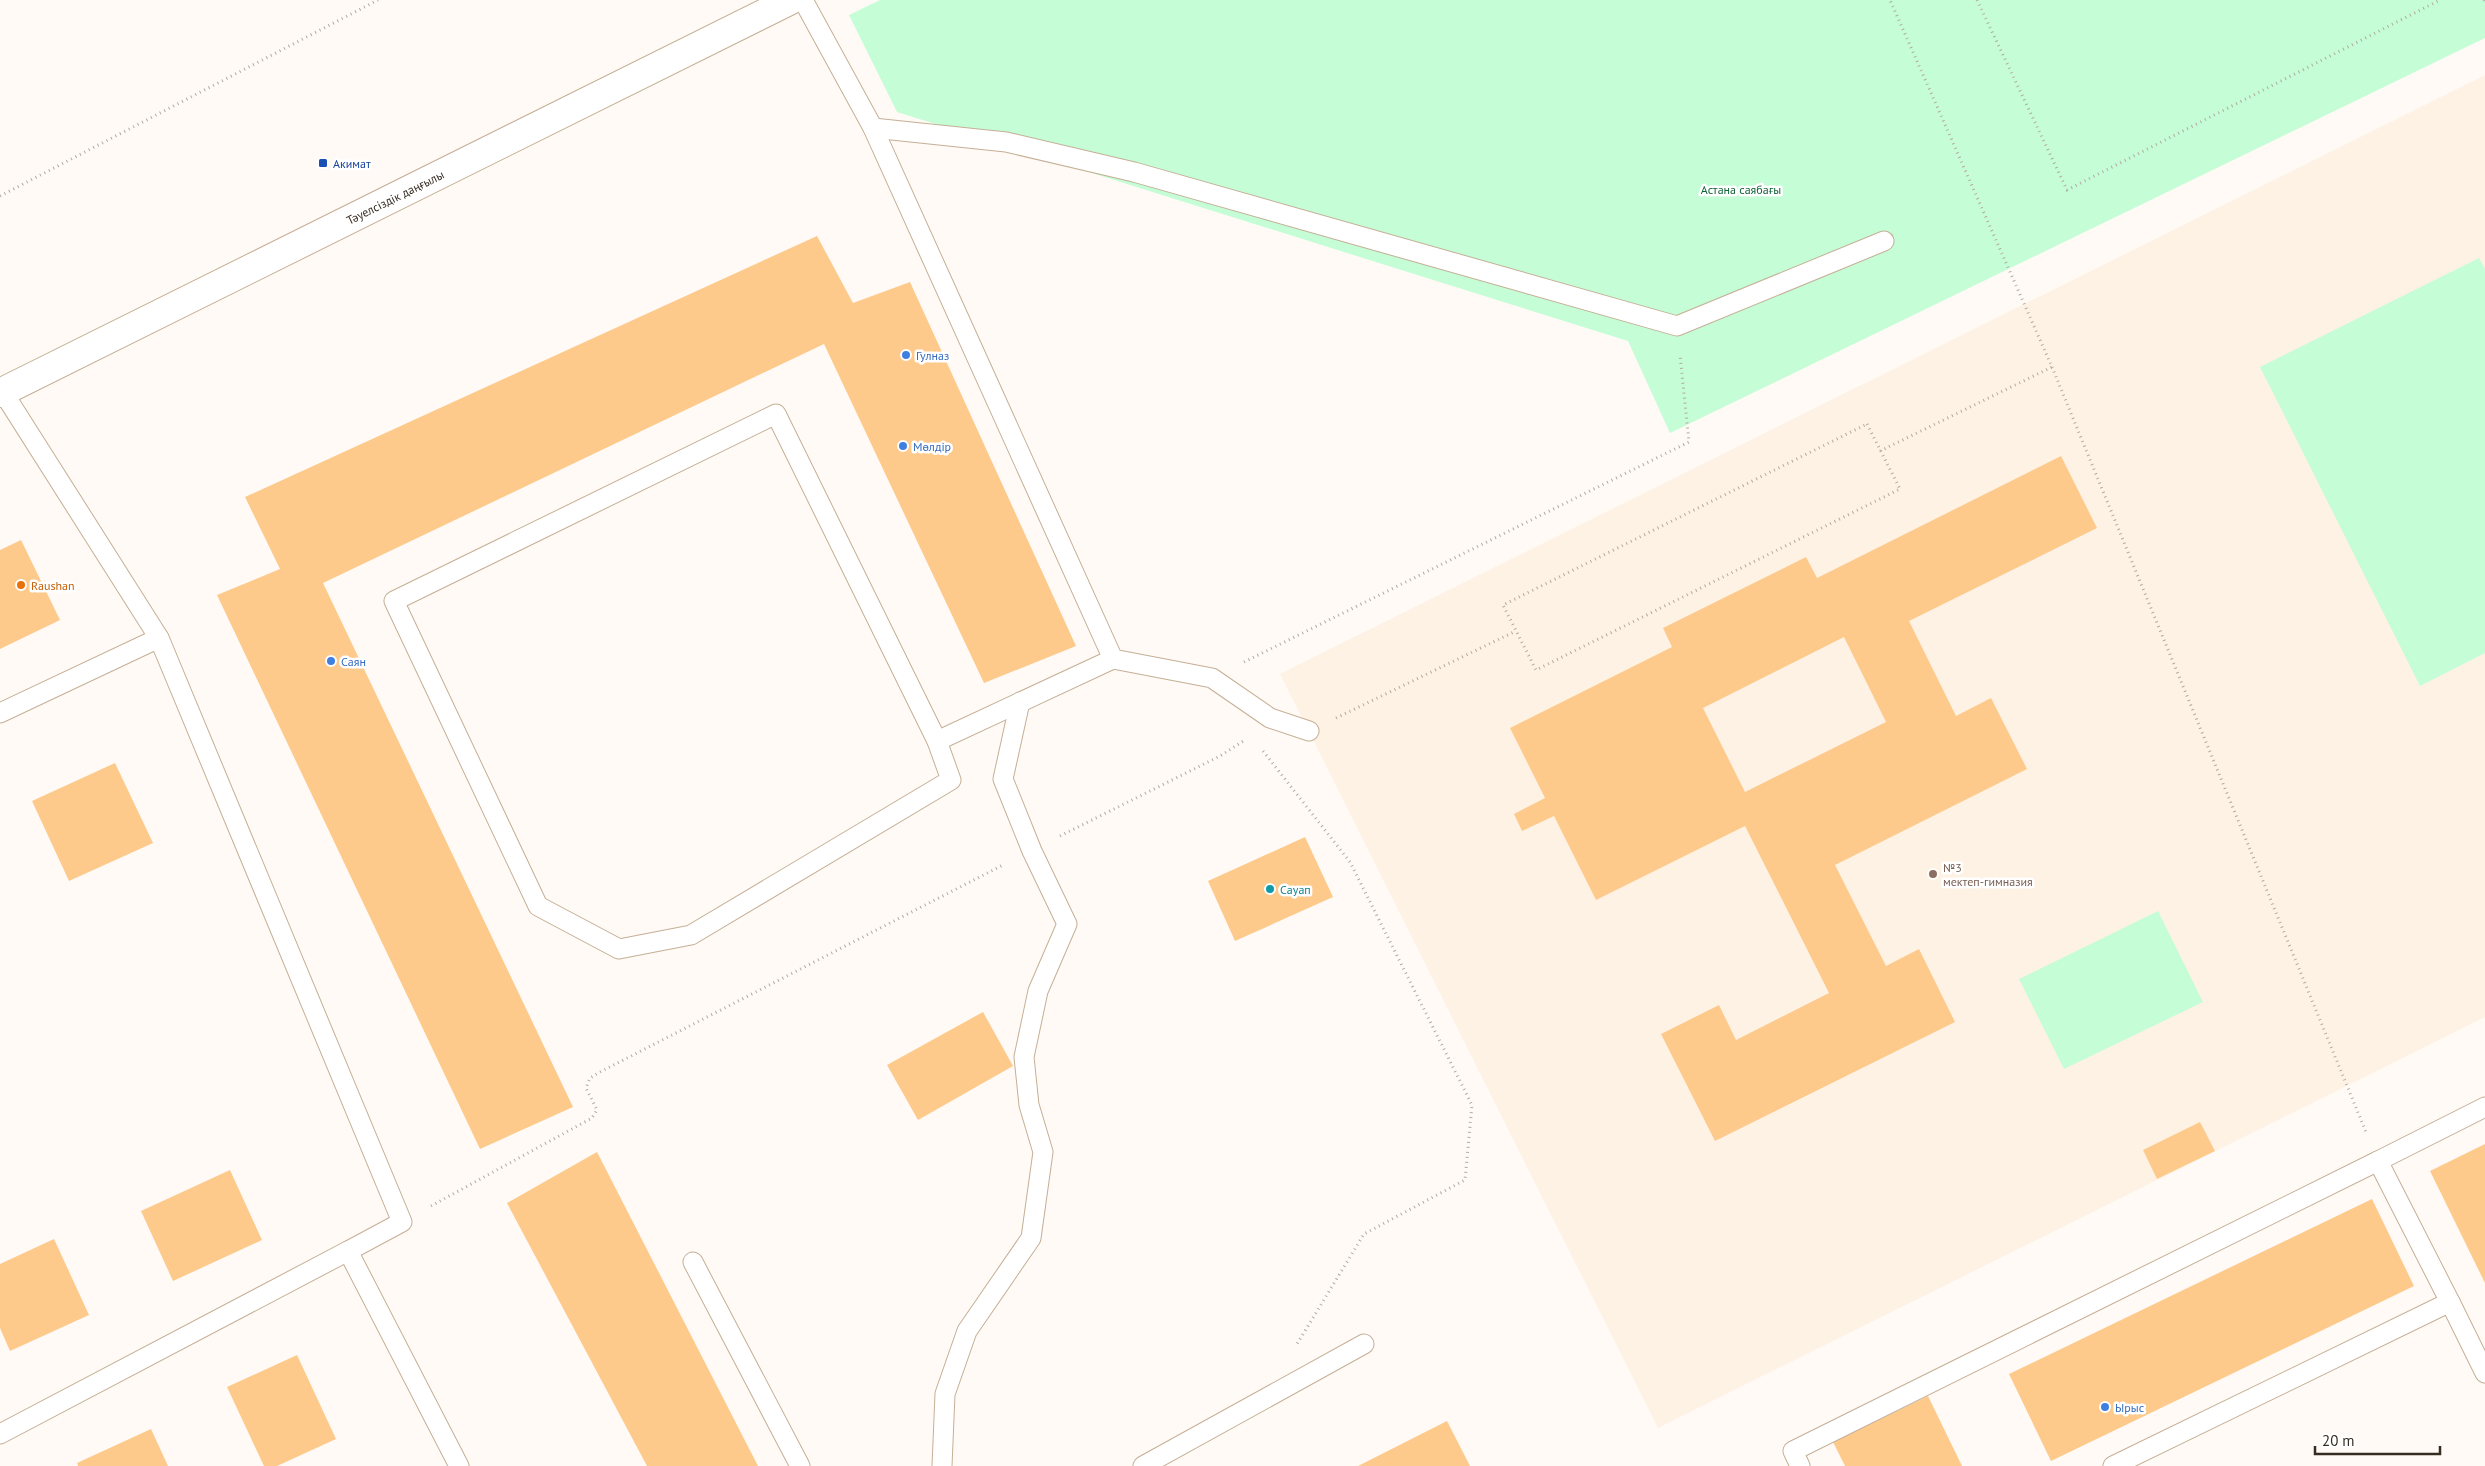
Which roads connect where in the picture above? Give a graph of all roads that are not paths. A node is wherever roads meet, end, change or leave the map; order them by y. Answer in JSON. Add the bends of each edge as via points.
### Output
{"nodes":[{"id":1,"x":803,"y":0,"type":"edge"},
{"id":2,"x":776,"y":4,"type":"edge"},
{"id":3,"x":873,"y":128,"type":"junction"},
{"id":4,"x":1884,"y":241,"type":"dead end"},
{"id":5,"x":1,"y":393,"type":"edge"},
{"id":6,"x":159,"y":638,"type":"junction"},
{"id":7,"x":1113,"y":659,"type":"junction"},
{"id":8,"x":1020,"y":702,"type":"junction"},
{"id":9,"x":0,"y":713,"type":"edge"},
{"id":10,"x":1309,"y":731,"type":"road end"},
{"id":11,"x":938,"y":741,"type":"junction"},
{"id":12,"x":2485,"y":1107,"type":"edge"},
{"id":13,"x":2378,"y":1161,"type":"junction"},
{"id":14,"x":348,"y":1251,"type":"junction"},
{"id":15,"x":693,"y":1262,"type":"dead end"},
{"id":16,"x":2450,"y":1302,"type":"junction"},
{"id":17,"x":1364,"y":1344,"type":"dead end"},
{"id":18,"x":2485,"y":1373,"type":"edge"},
{"id":19,"x":0,"y":1434,"type":"edge"},
{"id":20,"x":459,"y":1466,"type":"edge"},
{"id":21,"x":800,"y":1466,"type":"edge"},
{"id":22,"x":942,"y":1466,"type":"edge"},
{"id":23,"x":1143,"y":1466,"type":"edge"},
{"id":24,"x":1800,"y":1466,"type":"edge"},
{"id":25,"x":2113,"y":1466,"type":"edge"}],
"edges":[{"from":1,"to":3,"type":"lane"},
{"from":2,"to":5,"type":"street","name":"Тәуелсіздік даңғылы"},
{"from":3,"to":4,"type":"lane","via":[[1006,142],[1134,172],[1676,326]]},
{"from":3,"to":7,"type":"lane"},
{"from":5,"to":6,"type":"lane"},
{"from":6,"to":9,"type":"lane"},
{"from":6,"to":14,"type":"lane","via":[[402,1222]]},
{"from":7,"to":8,"type":"lane"},
{"from":7,"to":10,"type":"lane","via":[[1212,678],[1270,718]]},
{"from":8,"to":11,"type":"lane"},
{"from":8,"to":22,"type":"lane","via":[[1003,779],[1032,851],[1067,924],[1038,991],[1024,1057],[1029,1105],[1043,1152],[1031,1238],[967,1331],[945,1394]]},
{"from":11,"to":11,"type":"lane","via":[[951,780],[691,935],[619,949],[538,906],[394,601],[776,414]]},
{"from":12,"to":13,"type":"lane"},
{"from":13,"to":16,"type":"lane"},
{"from":13,"to":24,"type":"lane","via":[[1792,1451]]},
{"from":14,"to":19,"type":"lane"},
{"from":14,"to":20,"type":"lane"},
{"from":15,"to":21,"type":"lane"},
{"from":16,"to":18,"type":"lane"},
{"from":16,"to":25,"type":"lane"},
{"from":17,"to":23,"type":"lane"}]}
